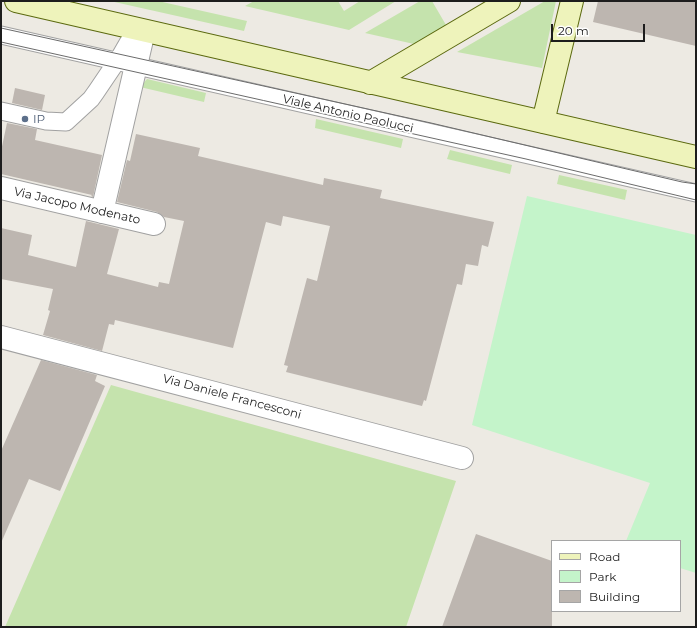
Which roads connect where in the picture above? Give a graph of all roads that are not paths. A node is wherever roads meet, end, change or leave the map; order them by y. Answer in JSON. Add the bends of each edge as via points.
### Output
{"nodes":[{"id":1,"x":16,"y":1,"type":"edge"},
{"id":2,"x":509,"y":1,"type":"edge"},
{"id":3,"x":572,"y":1,"type":"edge"},
{"id":4,"x":140,"y":30,"type":"junction"},
{"id":5,"x":1,"y":35,"type":"edge"},
{"id":6,"x":127,"y":63,"type":"junction"},
{"id":7,"x":370,"y":82,"type":"junction"},
{"id":8,"x":1,"y":111,"type":"edge"},
{"id":9,"x":543,"y":122,"type":"junction"},
{"id":10,"x":696,"y":157,"type":"edge"},
{"id":11,"x":1,"y":188,"type":"edge"},
{"id":12,"x":696,"y":193,"type":"edge"},
{"id":13,"x":102,"y":212,"type":"junction"},
{"id":14,"x":154,"y":224,"type":"dead end"},
{"id":15,"x":1,"y":337,"type":"edge"},
{"id":16,"x":462,"y":458,"type":"dead end"}],
"edges":[{"from":1,"to":4,"type":"street"},
{"from":2,"to":7,"type":"street"},
{"from":3,"to":9,"type":"street"},
{"from":4,"to":6,"type":"street"},
{"from":4,"to":7,"type":"street"},
{"from":5,"to":6,"type":"lane","name":"Viale Antonio Paolucci"},
{"from":6,"to":8,"type":"lane","via":[[66,122],[46,121]]},
{"from":6,"to":12,"type":"lane","name":"Viale Antonio Paolucci"},
{"from":6,"to":13,"type":"street"},
{"from":7,"to":9,"type":"street"},
{"from":9,"to":10,"type":"street"},
{"from":11,"to":13,"type":"street","name":"Via Jacopo Modenato"},
{"from":13,"to":14,"type":"street","name":"Via Jacopo Modenato"},
{"from":15,"to":16,"type":"street","name":"Via Daniele Francesconi"}]}
